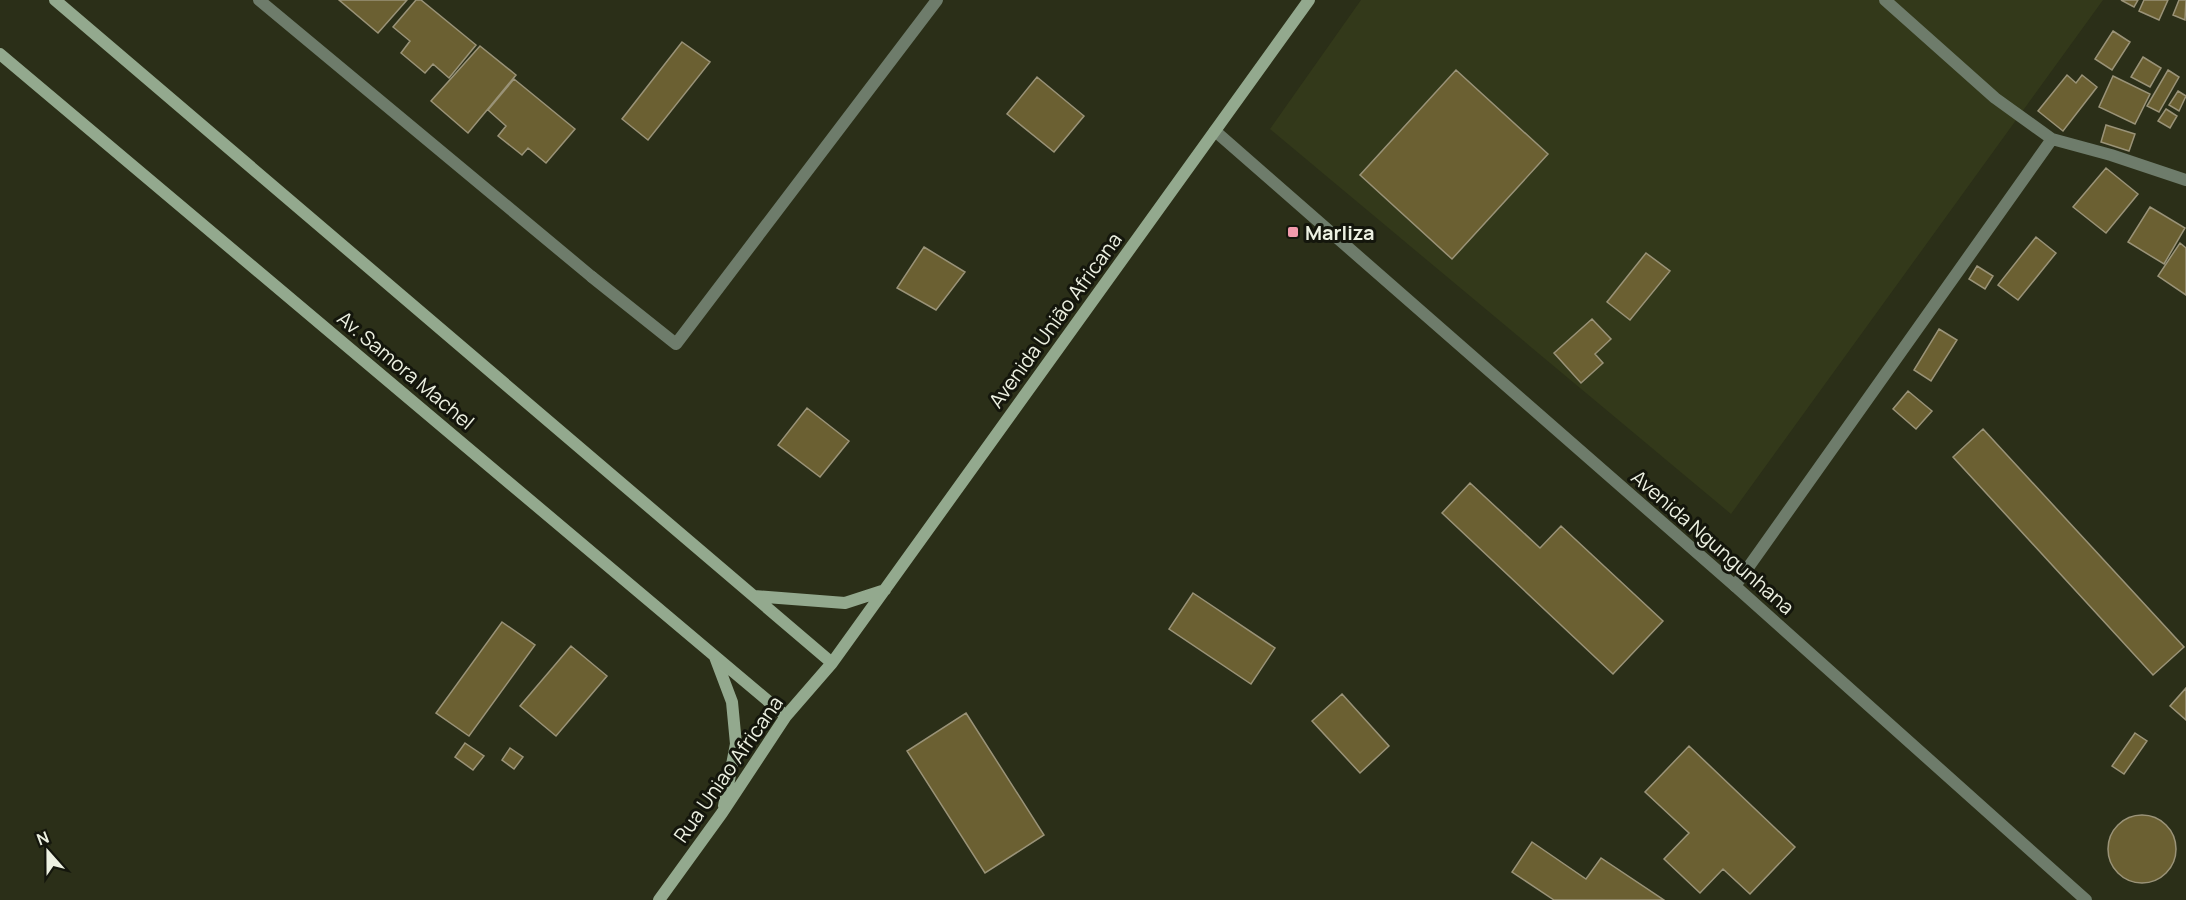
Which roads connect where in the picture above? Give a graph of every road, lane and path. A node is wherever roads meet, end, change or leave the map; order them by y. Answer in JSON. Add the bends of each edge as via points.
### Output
{"nodes":[{"id":1,"x":55,"y":0,"type":"edge"},
{"id":2,"x":259,"y":0,"type":"edge"},
{"id":3,"x":937,"y":0,"type":"edge"},
{"id":4,"x":1308,"y":0,"type":"edge"},
{"id":5,"x":1885,"y":0,"type":"edge"},
{"id":6,"x":0,"y":54,"type":"edge"},
{"id":7,"x":1215,"y":131,"type":"junction"},
{"id":8,"x":2052,"y":139,"type":"junction"},
{"id":9,"x":2186,"y":180,"type":"edge"},
{"id":10,"x":1735,"y":586,"type":"junction"},
{"id":11,"x":885,"y":590,"type":"junction"},
{"id":12,"x":754,"y":597,"type":"junction"},
{"id":13,"x":714,"y":655,"type":"junction"},
{"id":14,"x":832,"y":663,"type":"junction"},
{"id":15,"x":786,"y":716,"type":"junction"},
{"id":16,"x":722,"y":813,"type":"junction"},
{"id":17,"x":659,"y":900,"type":"edge"},
{"id":18,"x":2086,"y":900,"type":"edge"}],
"edges":[{"from":1,"to":12,"type":"main road"},
{"from":2,"to":3,"type":"street","via":[[676,344]]},
{"from":4,"to":7,"type":"main road","name":"Avenida União Africana"},
{"from":5,"to":8,"type":"street","via":[[1995,98]]},
{"from":6,"to":13,"type":"main road","name":"Av. Samora Machel"},
{"from":7,"to":10,"type":"street","name":"Avenida Ngungunhana"},
{"from":7,"to":11,"type":"main road","name":"Avenida União Africana"},
{"from":8,"to":9,"type":"street"},
{"from":8,"to":10,"type":"street"},
{"from":10,"to":18,"type":"street","name":"Avenida Ngungunhana"},
{"from":11,"to":12,"type":"main road","via":[[845,603]]},
{"from":11,"to":14,"type":"main road","name":"Avenida União Africana"},
{"from":12,"to":14,"type":"main road"},
{"from":13,"to":15,"type":"main road","name":"Av. Samora Machel"},
{"from":13,"to":16,"type":"main road","via":[[732,702],[736,744]]},
{"from":14,"to":15,"type":"main road","name":"Rua Uniao Africana"},
{"from":15,"to":16,"type":"main road","name":"Rua Uniao Africana"},
{"from":16,"to":17,"type":"main road","name":"Rua Uniao Africana"}]}
